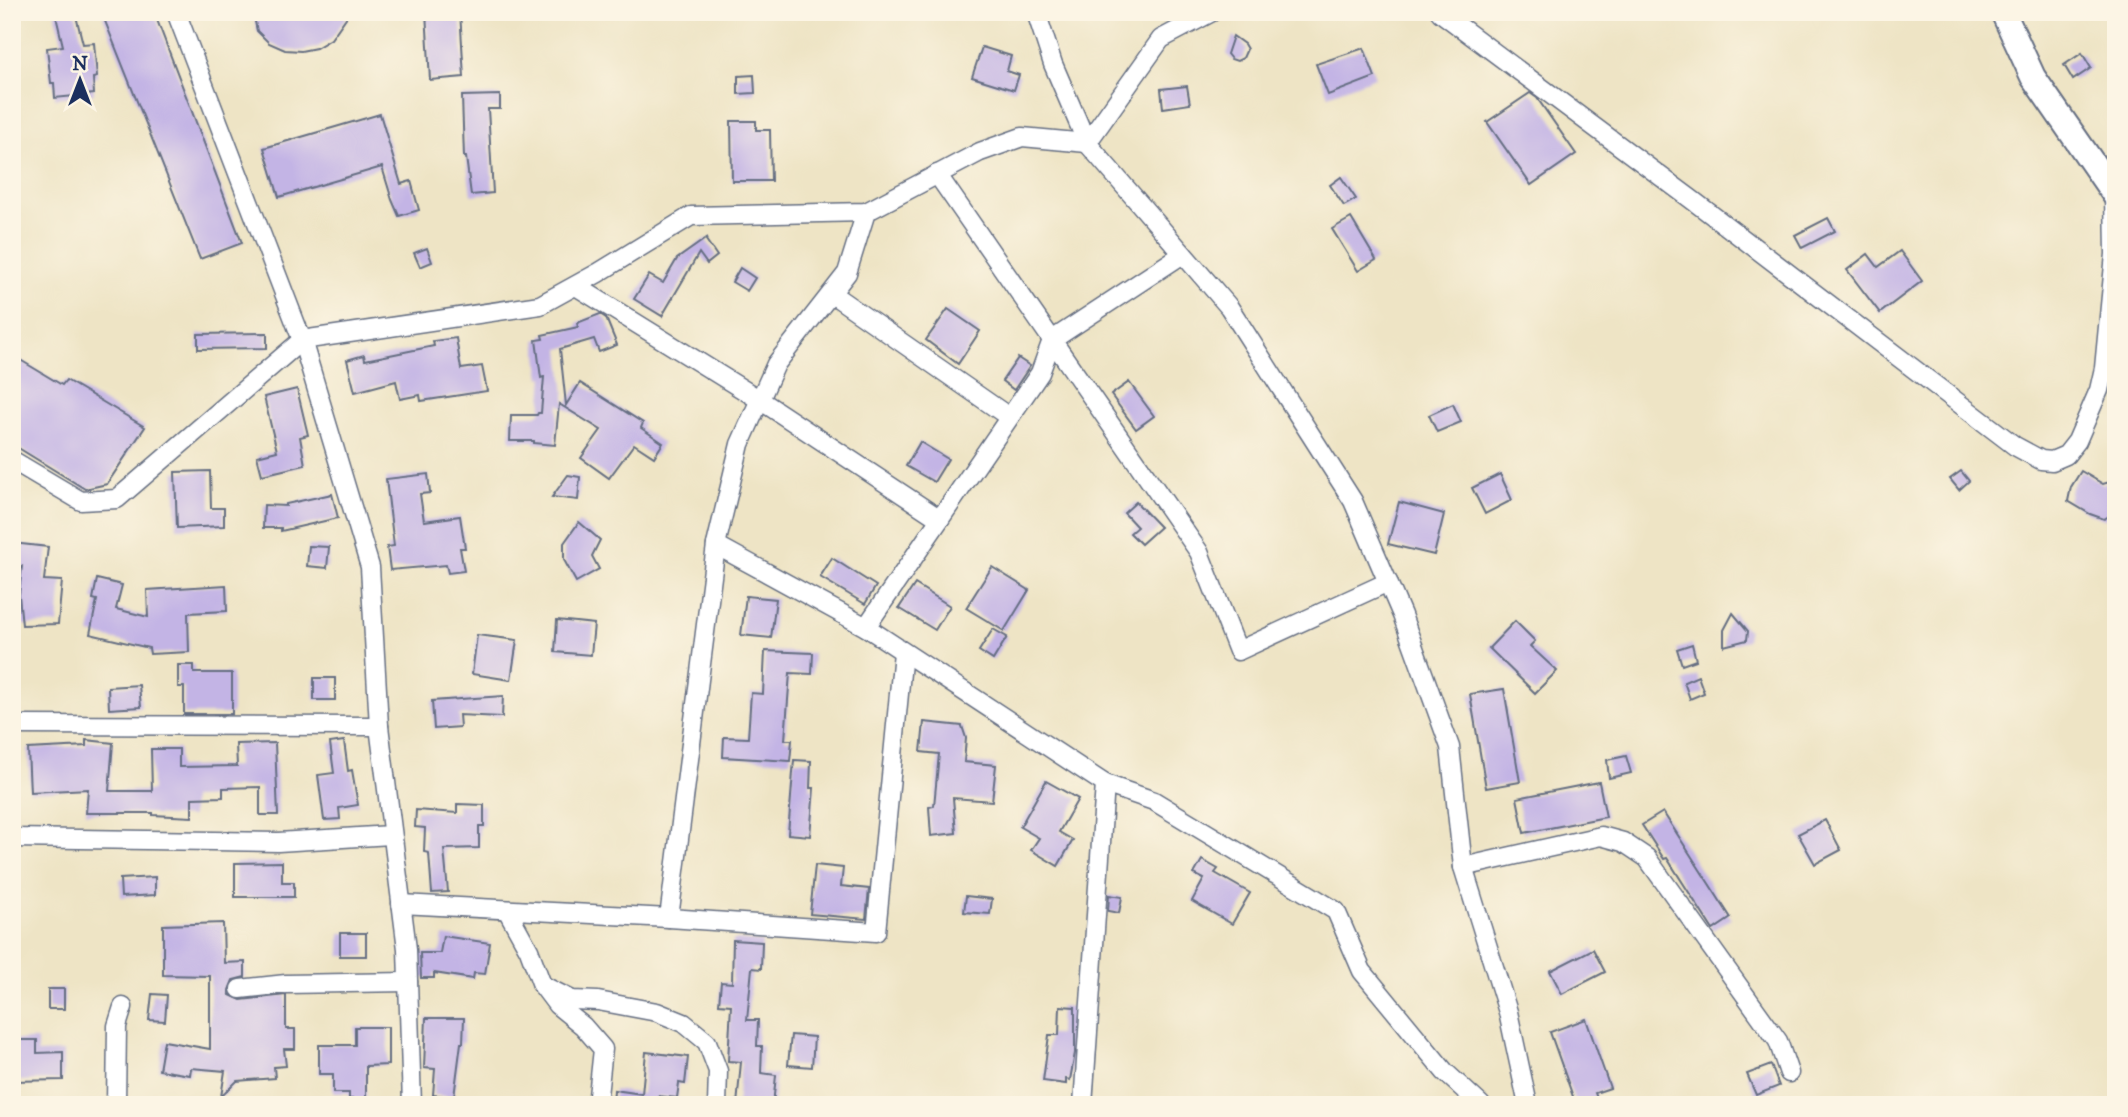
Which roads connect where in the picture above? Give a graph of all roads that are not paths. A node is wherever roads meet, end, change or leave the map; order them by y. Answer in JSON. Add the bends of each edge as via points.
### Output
{"nodes":[{"id":1,"x":176,"y":12,"type":"edge"},
{"id":2,"x":1036,"y":12,"type":"edge"},
{"id":3,"x":1212,"y":12,"type":"edge"},
{"id":4,"x":1440,"y":12,"type":"edge"},
{"id":5,"x":2003,"y":12,"type":"edge"},
{"id":6,"x":1087,"y":144,"type":"junction"},
{"id":7,"x":937,"y":174,"type":"junction"},
{"id":8,"x":2115,"y":195,"type":"edge"},
{"id":9,"x":866,"y":212,"type":"junction"},
{"id":10,"x":1183,"y":254,"type":"junction"},
{"id":11,"x":576,"y":286,"type":"junction"},
{"id":12,"x":831,"y":294,"type":"junction"},
{"id":13,"x":302,"y":340,"type":"junction"},
{"id":14,"x":1052,"y":340,"type":"junction"},
{"id":15,"x":760,"y":400,"type":"junction"},
{"id":16,"x":1009,"y":417,"type":"junction"},
{"id":17,"x":12,"y":460,"type":"edge"},
{"id":18,"x":940,"y":519,"type":"junction"},
{"id":19,"x":716,"y":545,"type":"junction"},
{"id":20,"x":1388,"y":582,"type":"junction"},
{"id":21,"x":866,"y":626,"type":"junction"},
{"id":22,"x":903,"y":652,"type":"junction"},
{"id":23,"x":12,"y":724,"type":"edge"},
{"id":24,"x":379,"y":726,"type":"junction"},
{"id":25,"x":1105,"y":784,"type":"junction"},
{"id":26,"x":391,"y":835,"type":"junction"},
{"id":27,"x":12,"y":838,"type":"edge"},
{"id":28,"x":1463,"y":867,"type":"junction"},
{"id":29,"x":401,"y":904,"type":"junction"},
{"id":30,"x":508,"y":910,"type":"junction"},
{"id":31,"x":670,"y":918,"type":"junction"},
{"id":32,"x":408,"y":982,"type":"junction"},
{"id":33,"x":542,"y":985,"type":"junction"},
{"id":34,"x":240,"y":989,"type":"dead end"},
{"id":35,"x":123,"y":1007,"type":"dead end"},
{"id":36,"x":1789,"y":1073,"type":"dead end"},
{"id":37,"x":116,"y":1105,"type":"edge"},
{"id":38,"x":412,"y":1105,"type":"edge"},
{"id":39,"x":597,"y":1105,"type":"edge"},
{"id":40,"x":717,"y":1105,"type":"edge"},
{"id":41,"x":1083,"y":1105,"type":"edge"},
{"id":42,"x":1481,"y":1105,"type":"edge"},
{"id":43,"x":1528,"y":1105,"type":"edge"}],
"edges":[{"from":1,"to":13,"type":"street"},
{"from":2,"to":6,"type":"street"},
{"from":3,"to":6,"type":"street","via":[[1161,39]]},
{"from":4,"to":8,"type":"street","via":[[2015,446],[2041,460],[2066,455],[2099,390],[2115,254]]},
{"from":5,"to":8,"type":"street","via":[[2033,77]]},
{"from":6,"to":7,"type":"street","via":[[1022,137]]},
{"from":6,"to":10,"type":"street"},
{"from":7,"to":9,"type":"street"},
{"from":7,"to":14,"type":"street"},
{"from":9,"to":11,"type":"street","via":[[691,216]]},
{"from":9,"to":12,"type":"street","via":[[848,273]]},
{"from":10,"to":14,"type":"street"},
{"from":10,"to":20,"type":"street","via":[[1229,307],[1353,501]]},
{"from":11,"to":13,"type":"street","via":[[540,305]]},
{"from":11,"to":15,"type":"street"},
{"from":12,"to":15,"type":"street","via":[[776,364]]},
{"from":12,"to":16,"type":"street"},
{"from":13,"to":17,"type":"street","via":[[117,499],[81,501]]},
{"from":13,"to":24,"type":"street","via":[[370,567]]},
{"from":14,"to":16,"type":"street","via":[[1040,373]]},
{"from":14,"to":20,"type":"street","via":[[1199,552],[1238,651]]},
{"from":15,"to":18,"type":"street"},
{"from":15,"to":19,"type":"street","via":[[740,444]]},
{"from":16,"to":18,"type":"street"},
{"from":18,"to":21,"type":"street"},
{"from":19,"to":21,"type":"street"},
{"from":19,"to":31,"type":"street"},
{"from":20,"to":28,"type":"street","via":[[1450,747]]},
{"from":21,"to":22,"type":"street"},
{"from":22,"to":25,"type":"street"},
{"from":22,"to":31,"type":"street","via":[[876,932]]},
{"from":23,"to":24,"type":"street"},
{"from":24,"to":26,"type":"street"},
{"from":25,"to":41,"type":"street"},
{"from":25,"to":42,"type":"street","via":[[1154,801],[1336,911],[1362,971],[1446,1072]]},
{"from":26,"to":27,"type":"street","via":[[278,842]]},
{"from":26,"to":29,"type":"street"},
{"from":28,"to":36,"type":"street","via":[[1601,836],[1623,842],[1647,858],[1728,969],[1778,1041]]},
{"from":28,"to":43,"type":"street","via":[[1508,1012]]},
{"from":29,"to":30,"type":"street"},
{"from":29,"to":32,"type":"street"},
{"from":30,"to":31,"type":"street"},
{"from":30,"to":33,"type":"street"},
{"from":32,"to":34,"type":"street"},
{"from":32,"to":38,"type":"street"},
{"from":33,"to":39,"type":"street","via":[[603,1049]]},
{"from":33,"to":40,"type":"street","via":[[572,1000],[657,1012],[684,1023],[707,1042],[718,1071]]},
{"from":35,"to":37,"type":"street","via":[[117,1026]]}]}
